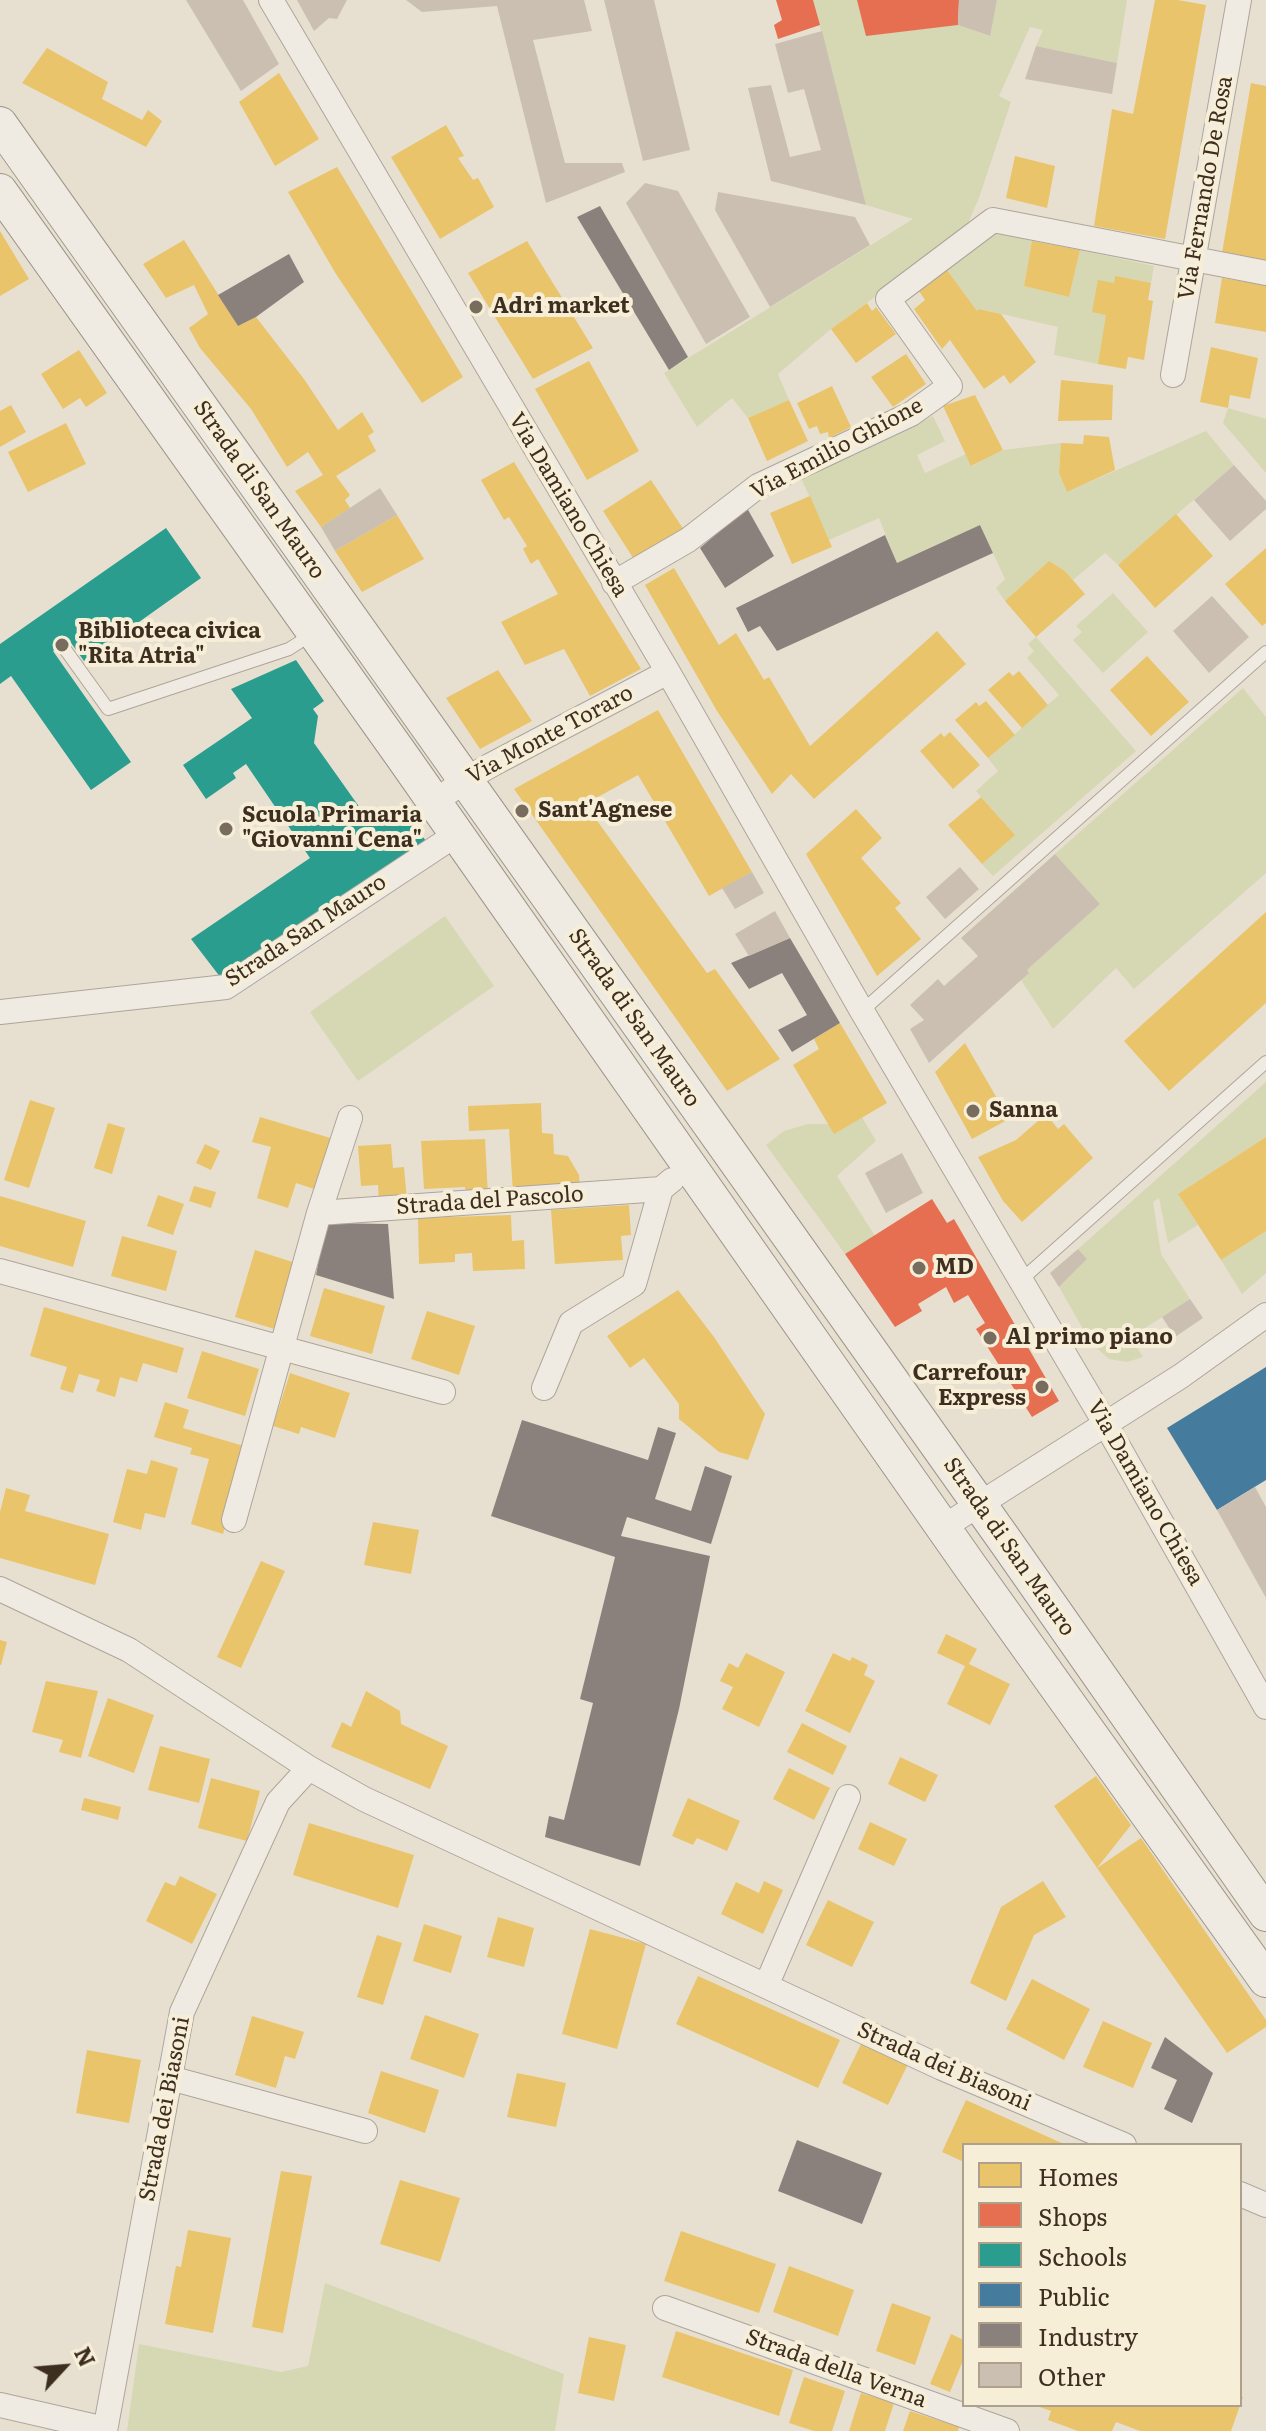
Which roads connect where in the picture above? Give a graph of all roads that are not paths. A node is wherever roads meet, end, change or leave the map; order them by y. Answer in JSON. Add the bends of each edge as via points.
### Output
{"nodes":[{"id":1,"x":271,"y":0,"type":"edge"},
{"id":2,"x":1239,"y":0,"type":"edge"},
{"id":3,"x":0,"y":124,"type":"edge"},
{"id":4,"x":0,"y":191,"type":"edge"},
{"id":5,"x":1192,"y":260,"type":"junction"},
{"id":6,"x":1266,"y":273,"type":"edge"},
{"id":7,"x":1173,"y":375,"type":"dead end"},
{"id":8,"x":614,"y":583,"type":"junction"},
{"id":9,"x":314,"y":632,"type":"junction"},
{"id":10,"x":62,"y":645,"type":"dead end"},
{"id":11,"x":1266,"y":652,"type":"edge"},
{"id":12,"x":668,"y":672,"type":"junction"},
{"id":13,"x":465,"y":780,"type":"junction"},
{"id":14,"x":435,"y":802,"type":"junction"},
{"id":15,"x":457,"y":834,"type":"junction"},
{"id":16,"x":862,"y":1011,"type":"junction"},
{"id":17,"x":0,"y":1012,"type":"edge"},
{"id":18,"x":1266,"y":1062,"type":"edge"},
{"id":19,"x":350,"y":1118,"type":"dead end"},
{"id":20,"x":689,"y":1166,"type":"junction"},
{"id":21,"x":661,"y":1189,"type":"junction"},
{"id":22,"x":319,"y":1213,"type":"junction"},
{"id":23,"x":0,"y":1271,"type":"edge"},
{"id":24,"x":1020,"y":1281,"type":"junction"},
{"id":25,"x":1266,"y":1315,"type":"edge"},
{"id":26,"x":281,"y":1348,"type":"junction"},
{"id":27,"x":544,"y":1388,"type":"dead end"},
{"id":28,"x":443,"y":1392,"type":"dead end"},
{"id":29,"x":1105,"y":1423,"type":"junction"},
{"id":30,"x":979,"y":1504,"type":"junction"},
{"id":31,"x":234,"y":1520,"type":"dead end"},
{"id":32,"x":942,"y":1528,"type":"junction"},
{"id":33,"x":0,"y":1589,"type":"edge"},
{"id":34,"x":1266,"y":1707,"type":"edge"},
{"id":35,"x":309,"y":1768,"type":"junction"},
{"id":36,"x":848,"y":1797,"type":"dead end"},
{"id":37,"x":1266,"y":1914,"type":"edge"},
{"id":38,"x":1266,"y":1980,"type":"edge"},
{"id":39,"x":766,"y":1986,"type":"junction"},
{"id":40,"x":170,"y":2078,"type":"junction"},
{"id":41,"x":365,"y":2131,"type":"dead end"},
{"id":42,"x":1119,"y":2143,"type":"edge"},
{"id":43,"x":1242,"y":2195,"type":"edge"},
{"id":44,"x":1266,"y":2205,"type":"edge"},
{"id":45,"x":665,"y":2308,"type":"dead end"},
{"id":46,"x":0,"y":2405,"type":"edge"},
{"id":47,"x":105,"y":2430,"type":"edge"},
{"id":48,"x":1007,"y":2431,"type":"edge"}],
"edges":[{"from":1,"to":8,"type":"street","name":"Via Damiano Chiesa"},
{"from":2,"to":5,"type":"street","name":"Via Fernando De Rosa"},
{"from":3,"to":13,"type":"main road","name":"Strada di San Mauro"},
{"from":4,"to":9,"type":"main road","name":"Strada di San Mauro"},
{"from":5,"to":6,"type":"street","name":"Via Emilio Ghione"},
{"from":5,"to":7,"type":"street","name":"Via Fernando De Rosa"},
{"from":5,"to":8,"type":"street","name":"Via Emilio Ghione","via":[[993,220],[888,299],[950,386],[911,414],[758,486],[688,540]]},
{"from":8,"to":12,"type":"street","name":"Via Damiano Chiesa"},
{"from":9,"to":10,"type":"lane","via":[[289,649],[108,709]]},
{"from":9,"to":14,"type":"main road","name":"Strada di San Mauro"},
{"from":11,"to":16,"type":"lane"},
{"from":12,"to":13,"type":"street","name":"Via Monte Toraro"},
{"from":12,"to":16,"type":"street","name":"Via Damiano Chiesa"},
{"from":13,"to":14,"type":"street","name":"Via Monte Toraro"},
{"from":13,"to":30,"type":"main road","name":"Strada di San Mauro"},
{"from":14,"to":15,"type":"main road","name":"Strada di San Mauro"},
{"from":15,"to":17,"type":"street","name":"Strada San Mauro","via":[[226,987]]},
{"from":15,"to":20,"type":"main road","name":"Strada di San Mauro"},
{"from":16,"to":24,"type":"street","name":"Via Damiano Chiesa"},
{"from":18,"to":24,"type":"lane"},
{"from":19,"to":22,"type":"street"},
{"from":20,"to":21,"type":"street"},
{"from":20,"to":32,"type":"main road","name":"Strada di San Mauro"},
{"from":21,"to":22,"type":"street","name":"Strada del Pascolo"},
{"from":21,"to":27,"type":"street","via":[[634,1284],[571,1323]]},
{"from":22,"to":26,"type":"street"},
{"from":23,"to":26,"type":"street"},
{"from":24,"to":29,"type":"street","name":"Via Damiano Chiesa"},
{"from":25,"to":29,"type":"street"},
{"from":26,"to":28,"type":"street"},
{"from":26,"to":31,"type":"street"},
{"from":29,"to":30,"type":"street"},
{"from":29,"to":34,"type":"street","name":"Via Damiano Chiesa"},
{"from":30,"to":32,"type":"street"},
{"from":30,"to":37,"type":"main road","name":"Strada di San Mauro"},
{"from":32,"to":38,"type":"main road","name":"Strada di San Mauro"},
{"from":33,"to":35,"type":"street","name":"Strada dei Biasoni","via":[[129,1650]]},
{"from":35,"to":39,"type":"street","name":"Strada dei Biasoni","via":[[364,1799]]},
{"from":35,"to":40,"type":"street","name":"Strada dei Biasoni","via":[[278,1802],[182,2012]]},
{"from":36,"to":39,"type":"street"},
{"from":39,"to":42,"type":"street","name":"Strada dei Biasoni"},
{"from":40,"to":41,"type":"street"},
{"from":40,"to":47,"type":"street","name":"Strada dei Biasoni"},
{"from":43,"to":44,"type":"street"},
{"from":45,"to":48,"type":"street","name":"Strada della Verna"},
{"from":46,"to":47,"type":"street"}]}
